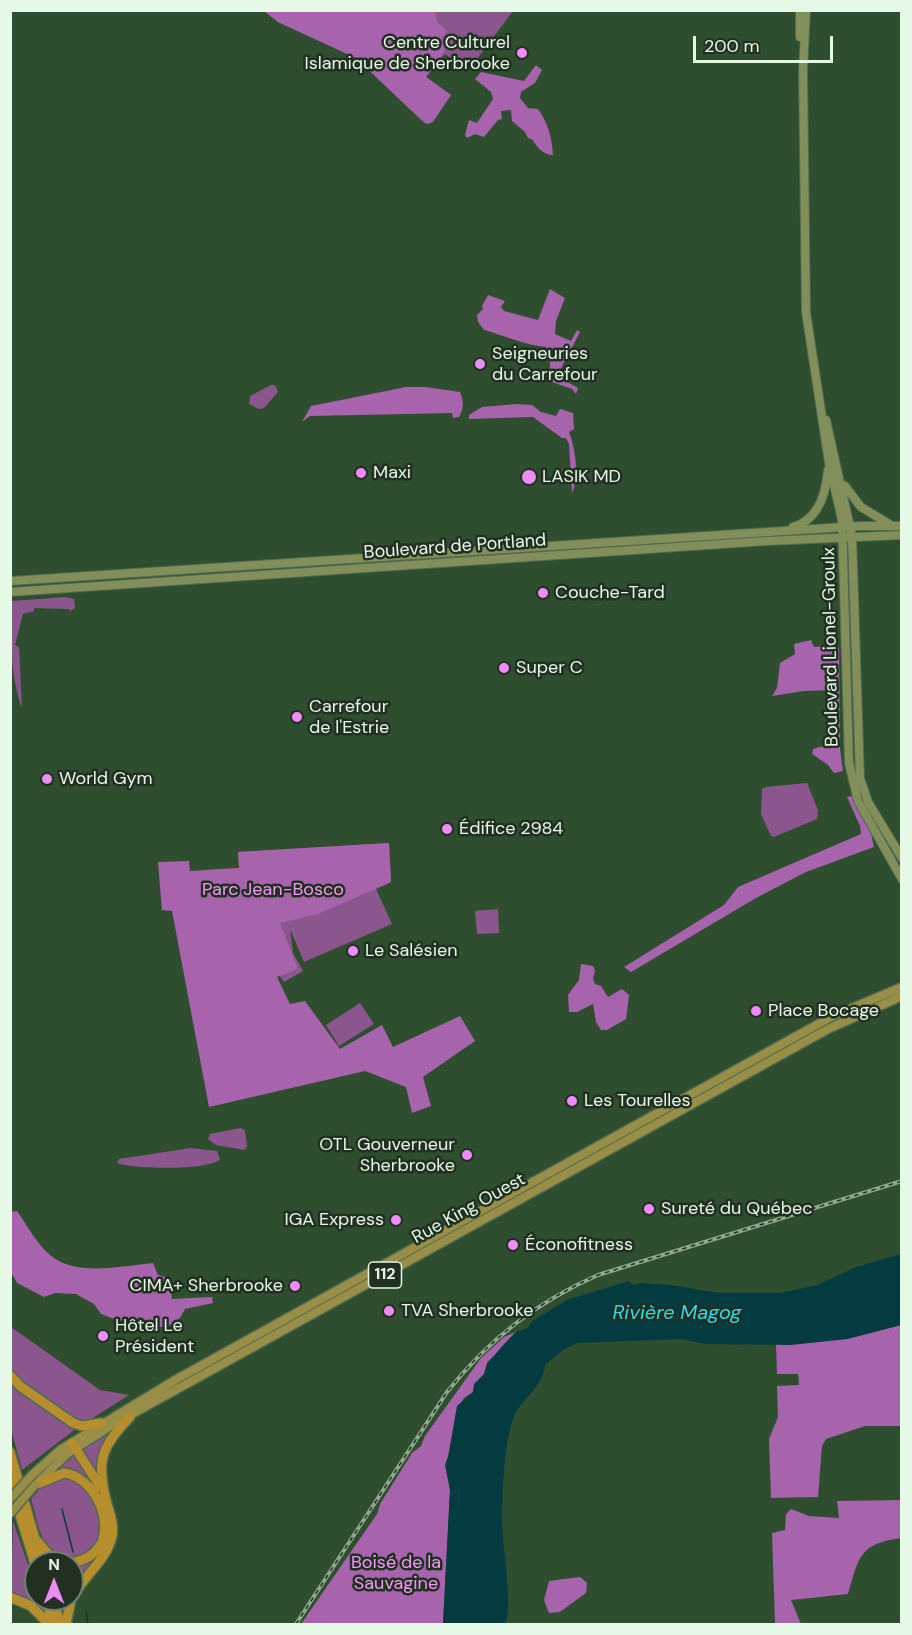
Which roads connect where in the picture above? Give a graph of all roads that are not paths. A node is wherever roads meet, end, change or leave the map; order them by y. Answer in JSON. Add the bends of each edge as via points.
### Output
{"nodes":[{"id":1,"x":800,"y":10,"type":"edge"},
{"id":2,"x":806,"y":10,"type":"edge"},
{"id":3,"x":803,"y":71,"type":"junction"},
{"id":4,"x":820,"y":403,"type":"junction"},
{"id":5,"x":829,"y":463,"type":"junction"},
{"id":6,"x":840,"y":471,"type":"junction"},
{"id":7,"x":897,"y":526,"type":"edge"},
{"id":8,"x":847,"y":527,"type":"junction"},
{"id":9,"x":767,"y":532,"type":"junction"},
{"id":10,"x":902,"y":535,"type":"edge"},
{"id":11,"x":852,"y":536,"type":"junction"},
{"id":12,"x":843,"y":537,"type":"junction"},
{"id":13,"x":10,"y":580,"type":"edge"},
{"id":14,"x":10,"y":592,"type":"edge"},
{"id":15,"x":902,"y":858,"type":"edge"},
{"id":16,"x":902,"y":879,"type":"edge"},
{"id":17,"x":902,"y":987,"type":"edge"},
{"id":18,"x":902,"y":996,"type":"edge"},
{"id":19,"x":10,"y":1375,"type":"edge"},
{"id":20,"x":130,"y":1417,"type":"junction"},
{"id":21,"x":101,"y":1423,"type":"junction"},
{"id":22,"x":74,"y":1445,"type":"junction"},
{"id":23,"x":10,"y":1452,"type":"edge"},
{"id":24,"x":33,"y":1480,"type":"junction"},
{"id":25,"x":10,"y":1482,"type":"edge"},
{"id":26,"x":104,"y":1493,"type":"junction"},
{"id":27,"x":10,"y":1499,"type":"edge"},
{"id":28,"x":10,"y":1514,"type":"edge"},
{"id":29,"x":35,"y":1539,"type":"junction"},
{"id":30,"x":31,"y":1551,"type":"edge"},
{"id":31,"x":38,"y":1551,"type":"edge"},
{"id":32,"x":84,"y":1581,"type":"edge"},
{"id":33,"x":10,"y":1598,"type":"edge"},
{"id":34,"x":51,"y":1624,"type":"edge"}],
"edges":[{"from":1,"to":3,"type":"main road","name":"Boulevard Lionel-Groulx"},
{"from":2,"to":3,"type":"main road","name":"Boulevard Lionel-Groulx"},
{"from":3,"to":4,"type":"main road","name":"Boulevard Lionel-Groulx","via":[[806,312]]},
{"from":4,"to":5,"type":"main road","name":"Boulevard Lionel-Groulx"},
{"from":4,"to":6,"type":"main road","name":"Boulevard Lionel-Groulx"},
{"from":5,"to":8,"type":"main road","name":"Boulevard Lionel-Groulx"},
{"from":5,"to":9,"type":"main road","via":[[823,497],[811,517],[798,525]]},
{"from":6,"to":7,"type":"main road","via":[[846,488],[869,515]]},
{"from":6,"to":8,"type":"main road","name":"Boulevard Lionel-Groulx"},
{"from":7,"to":8,"type":"main road","name":"Boulevard de Portland"},
{"from":8,"to":9,"type":"main road","name":"Boulevard de Portland"},
{"from":8,"to":11,"type":"main road","name":"Boulevard Lionel-Groulx"},
{"from":8,"to":12,"type":"main road","name":"Boulevard Lionel-Groulx"},
{"from":9,"to":13,"type":"main road","name":"Boulevard de Portland"},
{"from":10,"to":11,"type":"main road","name":"Boulevard de Portland"},
{"from":11,"to":12,"type":"main road","name":"Boulevard de Portland"},
{"from":11,"to":15,"type":"main road","name":"Boulevard Lionel-Groulx","via":[[860,778],[868,801]]},
{"from":12,"to":14,"type":"main road","name":"Boulevard de Portland"},
{"from":12,"to":16,"type":"main road","name":"Boulevard Lionel-Groulx","via":[[851,780],[858,801]]},
{"from":17,"to":21,"type":"main road","name":"Rue King Ouest","number":"112","via":[[831,1017]]},
{"from":18,"to":20,"type":"main road","name":"Rue King Ouest","number":"112","via":[[828,1029]]},
{"from":19,"to":21,"type":"highway","via":[[73,1423]]},
{"from":20,"to":22,"type":"main road","name":"Rue King Ouest","number":"112"},
{"from":20,"to":26,"type":"highway","via":[[104,1450]]},
{"from":21,"to":22,"type":"main road","name":"Rue King Ouest","number":"112"},
{"from":22,"to":24,"type":"main road","name":"Rue King Ouest","number":"112"},
{"from":22,"to":26,"type":"highway"},
{"from":23,"to":29,"type":"highway"},
{"from":24,"to":27,"type":"main road","name":"Rue King Ouest","number":"112","bridge":true},
{"from":24,"to":28,"type":"main road","name":"Rue King Ouest","number":"112","bridge":true},
{"from":24,"to":29,"type":"highway","via":[[64,1473],[84,1479],[96,1494],[103,1528],[97,1548],[86,1559],[76,1562],[55,1559]]},
{"from":25,"to":30,"type":"highway"},
{"from":26,"to":32,"type":"highway","via":[[112,1524],[111,1542]]},
{"from":29,"to":31,"type":"highway"},
{"from":33,"to":34,"type":"highway","via":[[31,1606]]}]}
